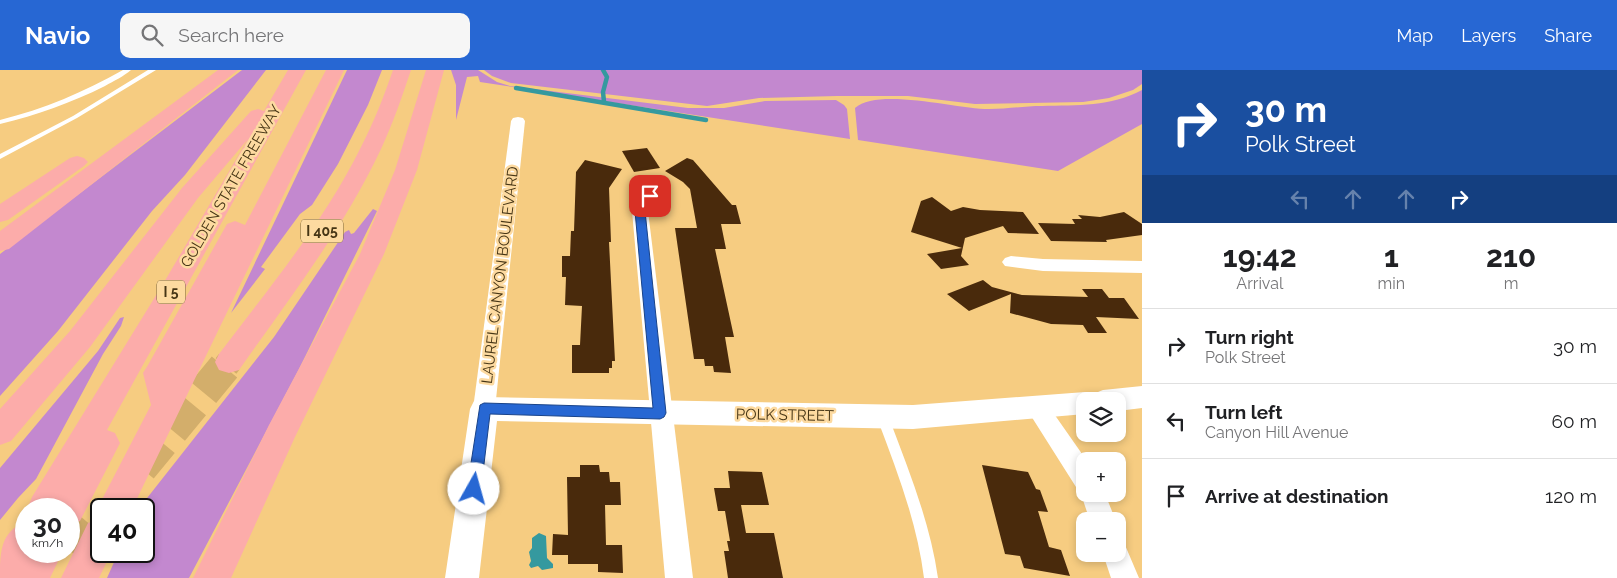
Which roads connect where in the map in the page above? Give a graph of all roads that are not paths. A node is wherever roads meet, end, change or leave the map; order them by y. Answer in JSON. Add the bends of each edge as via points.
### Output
{"nodes":[{"id":1,"x":128,"y":70,"type":"edge"},
{"id":2,"x":153,"y":70,"type":"edge"},
{"id":3,"x":219,"y":70,"type":"edge"},
{"id":4,"x":229,"y":70,"type":"edge"},
{"id":5,"x":335,"y":70,"type":"edge"},
{"id":6,"x":402,"y":70,"type":"edge"},
{"id":7,"x":435,"y":70,"type":"edge"},
{"id":8,"x":306,"y":71,"type":"edge"},
{"id":9,"x":518,"y":121,"type":"dead end"},
{"id":10,"x":0,"y":122,"type":"edge"},
{"id":11,"x":0,"y":157,"type":"edge"},
{"id":12,"x":650,"y":196,"type":"dead end"},
{"id":13,"x":0,"y":215,"type":"edge"},
{"id":14,"x":0,"y":243,"type":"edge"},
{"id":15,"x":1012,"y":262,"type":"dead end"},
{"id":16,"x":1138,"y":271,"type":"edge"},
{"id":17,"x":229,"y":362,"type":"tunnel mouth"},
{"id":18,"x":1142,"y":397,"type":"edge"},
{"id":19,"x":1126,"y":399,"type":"edge"},
{"id":20,"x":1076,"y":404,"type":"edge"},
{"id":21,"x":166,"y":405,"type":"junction"},
{"id":22,"x":1037,"y":408,"type":"junction"},
{"id":23,"x":484,"y":409,"type":"junction"},
{"id":24,"x":660,"y":413,"type":"junction"},
{"id":25,"x":883,"y":417,"type":"junction"},
{"id":26,"x":0,"y":431,"type":"edge"},
{"id":27,"x":1076,"y":466,"type":"edge"},
{"id":28,"x":50,"y":498,"type":"edge"},
{"id":29,"x":74,"y":498,"type":"edge"},
{"id":30,"x":120,"y":498,"type":"edge"},
{"id":31,"x":15,"y":558,"type":"edge"},
{"id":32,"x":90,"y":558,"type":"edge"},
{"id":33,"x":1119,"y":562,"type":"edge"},
{"id":34,"x":38,"y":563,"type":"edge"},
{"id":35,"x":4,"y":578,"type":"edge"},
{"id":36,"x":30,"y":578,"type":"edge"},
{"id":37,"x":80,"y":578,"type":"edge"},
{"id":38,"x":212,"y":578,"type":"edge"},
{"id":39,"x":462,"y":578,"type":"edge"},
{"id":40,"x":679,"y":578,"type":"edge"},
{"id":41,"x":931,"y":578,"type":"edge"},
{"id":42,"x":1125,"y":578,"type":"edge"}],
"edges":[{"from":1,"to":10,"type":"lane","via":[[72,100]]},
{"from":2,"to":11,"type":"lane"},
{"from":3,"to":13,"type":"highway"},
{"from":4,"to":14,"type":"highway"},
{"from":5,"to":21,"type":"highway"},
{"from":6,"to":17,"type":"highway","number":"I 405","via":[[374,142],[340,204]]},
{"from":7,"to":38,"type":"highway","via":[[406,170],[372,254]]},
{"from":8,"to":21,"type":"highway","via":[[158,373]]},
{"from":8,"to":26,"type":"highway","via":[[190,193],[80,339]]},
{"from":8,"to":28,"type":"highway","name":"GOLDEN STATE FREEWAY","number":"I 5"},
{"from":8,"to":29,"type":"highway"},
{"from":9,"to":23,"type":"street","name":"LAUREL CANYON BOULEVARD"},
{"from":12,"to":24,"type":"street","via":[[640,211]]},
{"from":15,"to":16,"type":"street"},
{"from":18,"to":19,"type":"street"},
{"from":20,"to":22,"type":"street","name":"POLK STREET"},
{"from":21,"to":30,"type":"highway"},
{"from":22,"to":25,"type":"street","name":"POLK STREET"},
{"from":22,"to":27,"type":"street"},
{"from":23,"to":24,"type":"street","name":"POLK STREET"},
{"from":23,"to":39,"type":"street","name":"LAUREL CANYON BOULEVARD"},
{"from":24,"to":25,"type":"street","name":"POLK STREET"},
{"from":24,"to":40,"type":"street"},
{"from":25,"to":41,"type":"lane","via":[[920,517],[928,546]]},
{"from":31,"to":35,"type":"highway"},
{"from":32,"to":37,"type":"highway"},
{"from":33,"to":42,"type":"street"},
{"from":34,"to":36,"type":"highway"}]}
